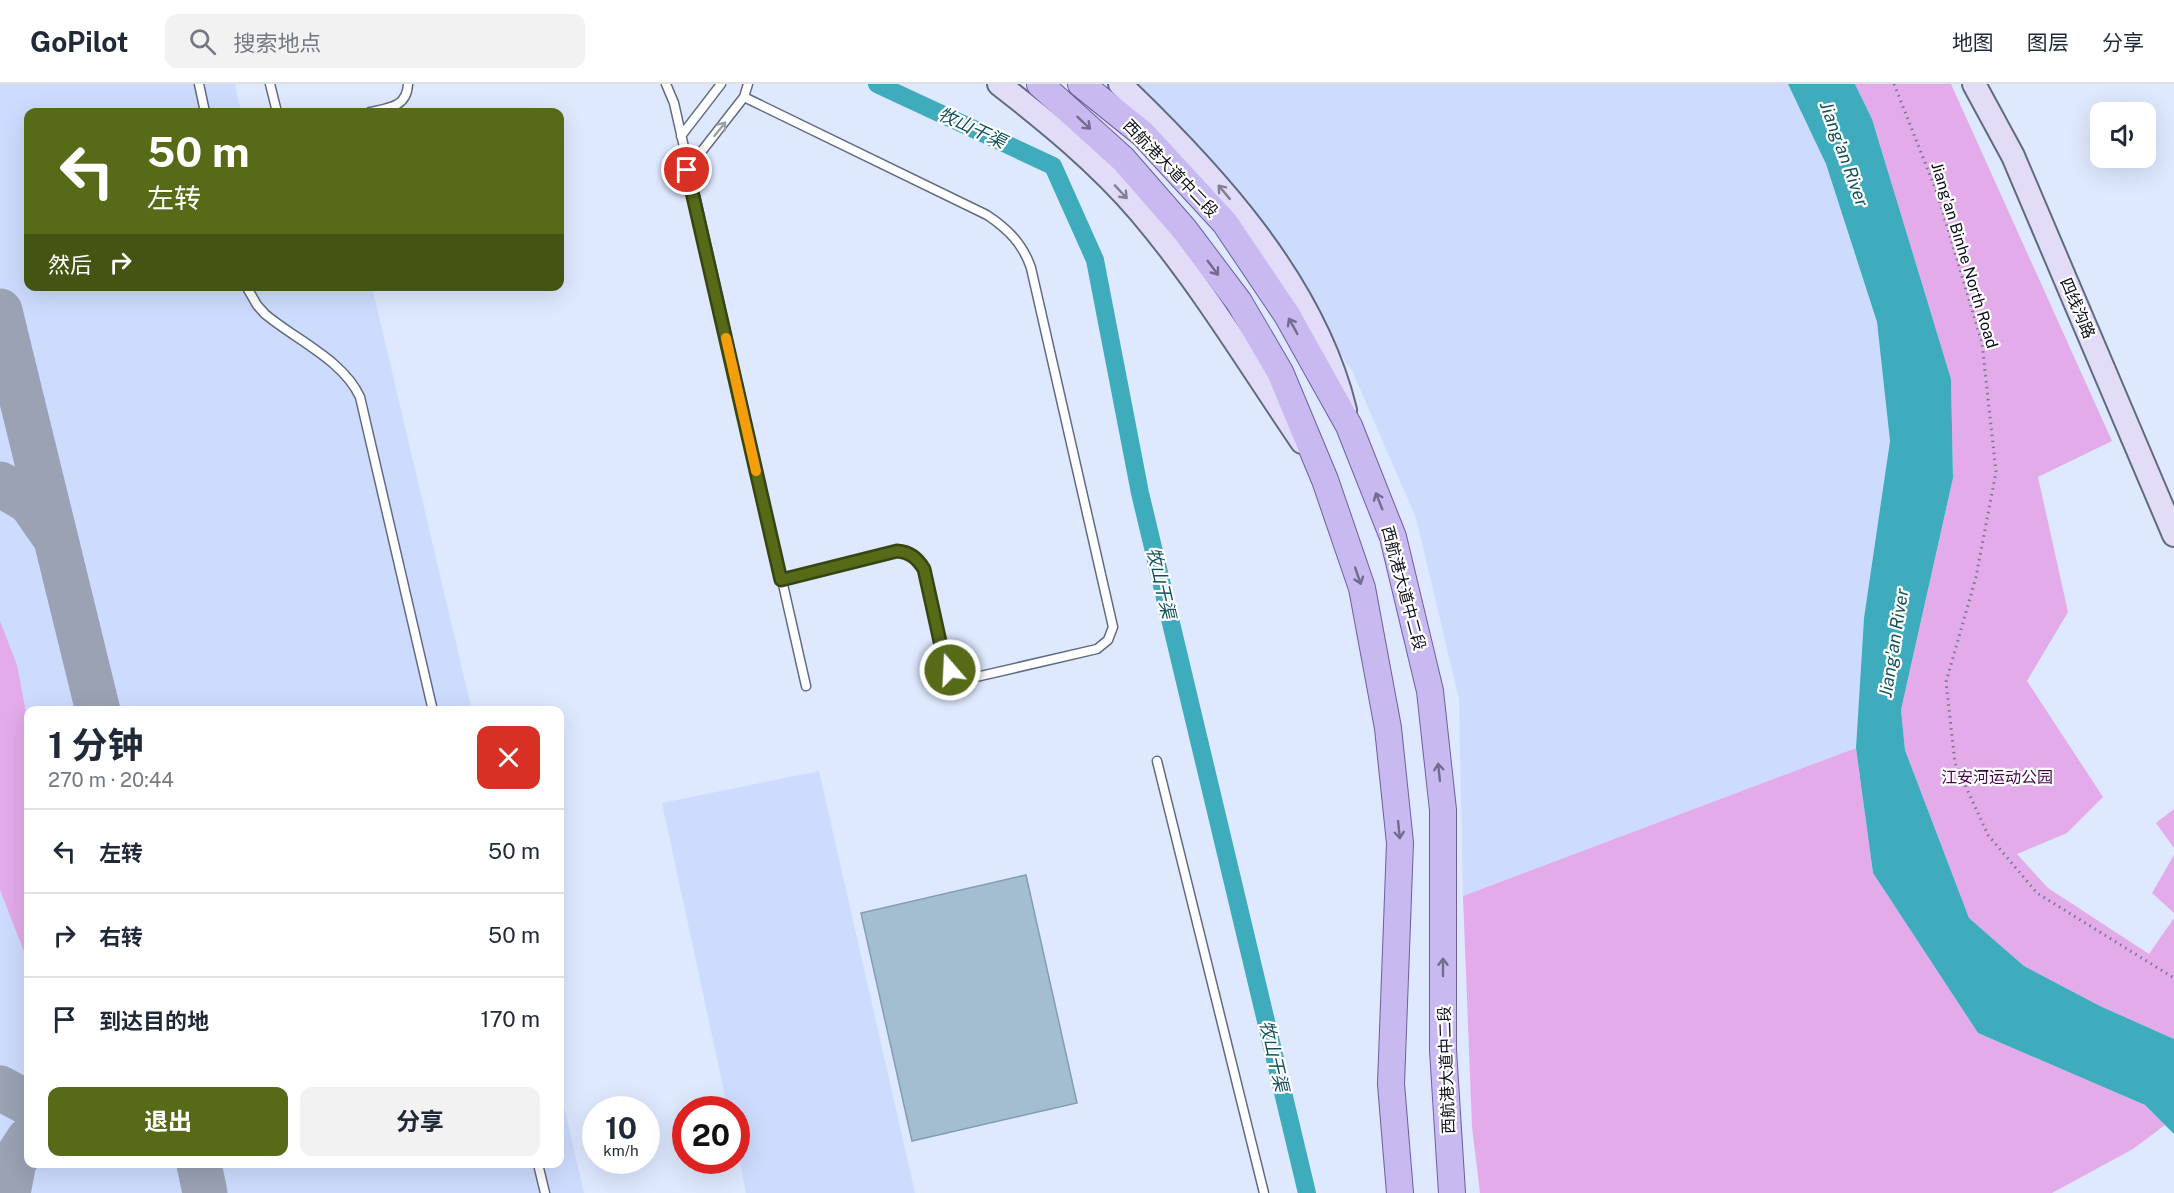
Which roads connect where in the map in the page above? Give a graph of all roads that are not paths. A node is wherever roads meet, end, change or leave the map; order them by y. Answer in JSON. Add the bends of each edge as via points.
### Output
{"nodes":[{"id":1,"x":199,"y":84,"type":"edge"},
{"id":2,"x":270,"y":84,"type":"edge"},
{"id":3,"x":408,"y":84,"type":"edge"},
{"id":4,"x":666,"y":84,"type":"edge"},
{"id":5,"x":721,"y":84,"type":"edge"},
{"id":6,"x":747,"y":84,"type":"edge"},
{"id":7,"x":999,"y":84,"type":"edge"},
{"id":8,"x":1040,"y":84,"type":"edge"},
{"id":9,"x":1082,"y":84,"type":"edge"},
{"id":10,"x":1120,"y":84,"type":"edge"},
{"id":11,"x":1974,"y":84,"type":"edge"},
{"id":12,"x":744,"y":97,"type":"junction"},
{"id":13,"x":204,"y":108,"type":"edge"},
{"id":14,"x":276,"y":108,"type":"edge"},
{"id":15,"x":385,"y":108,"type":"edge"},
{"id":16,"x":681,"y":136,"type":"junction"},
{"id":17,"x":687,"y":170,"type":"junction"},
{"id":18,"x":249,"y":291,"type":"edge"},
{"id":19,"x":1349,"y":426,"type":"junction"},
{"id":20,"x":1319,"y":467,"type":"junction"},
{"id":21,"x":2174,"y":535,"type":"edge"},
{"id":22,"x":781,"y":580,"type":"junction"},
{"id":23,"x":806,"y":686,"type":"dead end"},
{"id":24,"x":432,"y":706,"type":"edge"},
{"id":25,"x":1157,"y":761,"type":"dead end"},
{"id":26,"x":539,"y":1168,"type":"edge"},
{"id":27,"x":545,"y":1193,"type":"edge"},
{"id":28,"x":1264,"y":1193,"type":"edge"},
{"id":29,"x":1400,"y":1193,"type":"edge"},
{"id":30,"x":1452,"y":1193,"type":"edge"}],
"edges":[{"from":1,"to":13,"type":"lane"},
{"from":2,"to":14,"type":"lane"},
{"from":3,"to":15,"type":"lane","via":[[405,99]]},
{"from":4,"to":16,"type":"lane"},
{"from":5,"to":16,"type":"lane"},
{"from":6,"to":12,"type":"lane"},
{"from":7,"to":20,"type":"street","one_way":true,"via":[[1047,121],[1138,210],[1228,328]]},
{"from":8,"to":20,"type":"main road","name":"西航港大道中二段","one_way":true,"via":[[1123,159],[1184,229],[1239,302],[1280,372]]},
{"from":19,"to":9,"type":"main road","name":"西航港大道中二段","one_way":true,"via":[[1287,315],[1225,223],[1143,134]]},
{"from":19,"to":10,"type":"street","one_way":true,"via":[[1336,374],[1315,328],[1267,249],[1227,195]]},
{"from":11,"to":21,"type":"street","name":"四线沟路","via":[[2013,156]]},
{"from":17,"to":12,"type":"lane","one_way":true},
{"from":12,"to":22,"type":"lane","via":[[987,215],[1018,241],[1031,268],[1113,627],[1108,640],[1097,649],[963,680],[946,664],[924,569],[906,552]]},
{"from":16,"to":17,"type":"lane"},
{"from":17,"to":22,"type":"lane"},
{"from":18,"to":24,"type":"lane","via":[[261,310],[338,369],[360,397]]},
{"from":30,"to":19,"type":"main road","name":"西航港大道中二段","one_way":true,"via":[[1443,1050],[1443,810],[1430,691],[1393,537]]},
{"from":20,"to":29,"type":"main road","name":"西航港大道中二段","one_way":true,"via":[[1362,588],[1388,728],[1400,843],[1391,1084]]},
{"from":22,"to":23,"type":"lane"},
{"from":25,"to":28,"type":"lane"},
{"from":26,"to":27,"type":"lane"}]}
